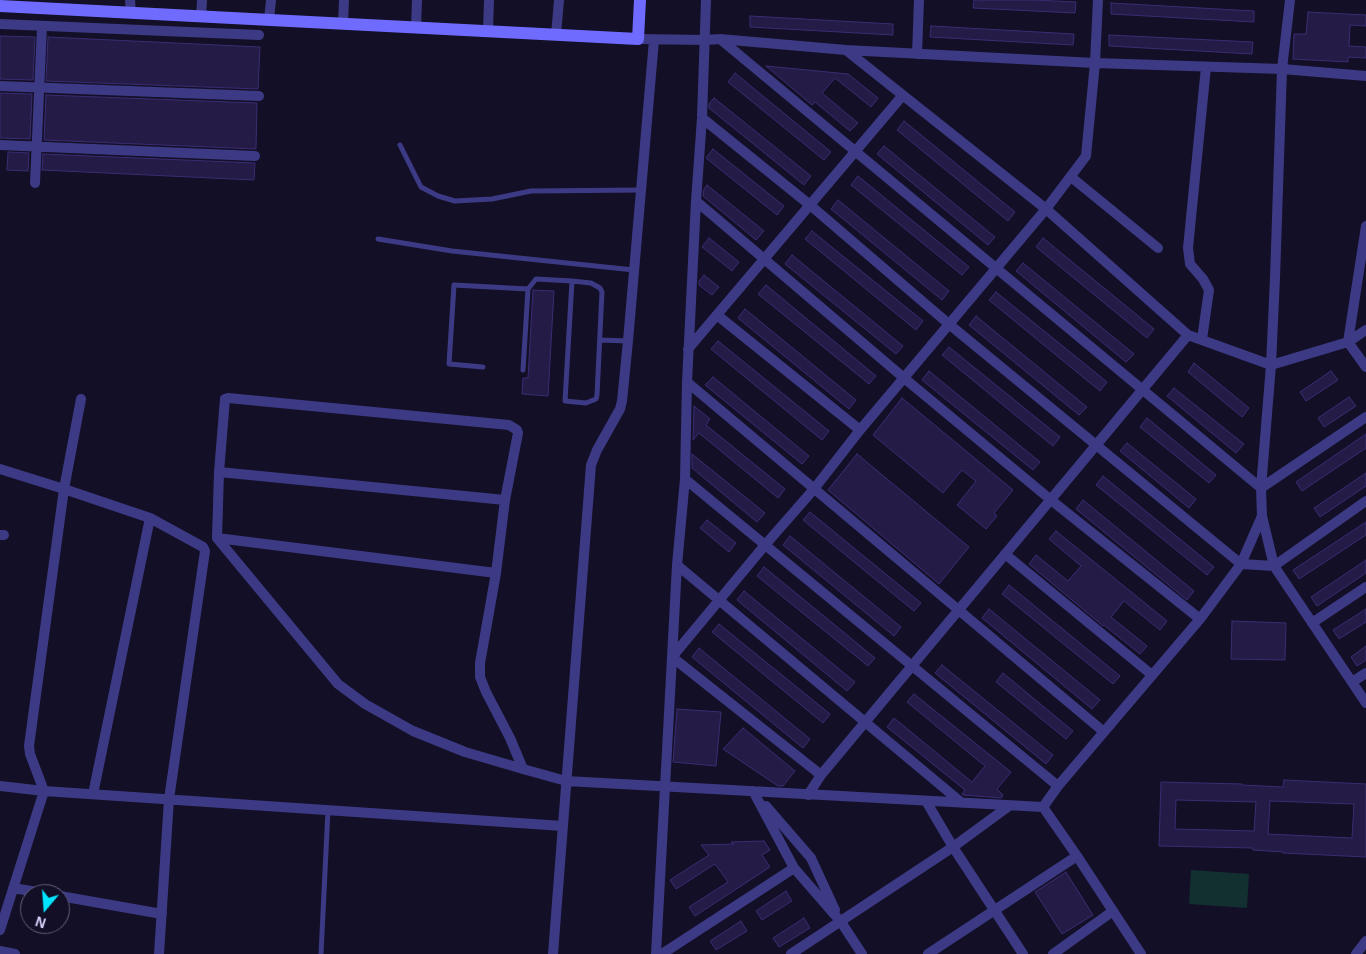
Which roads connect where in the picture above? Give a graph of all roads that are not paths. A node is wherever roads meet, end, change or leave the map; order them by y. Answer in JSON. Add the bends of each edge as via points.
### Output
{"nodes":[{"id":1,"x":130,"y":0,"type":"edge"},
{"id":2,"x":202,"y":0,"type":"edge"},
{"id":3,"x":271,"y":0,"type":"edge"},
{"id":4,"x":344,"y":0,"type":"edge"},
{"id":5,"x":417,"y":0,"type":"edge"},
{"id":6,"x":490,"y":0,"type":"edge"},
{"id":7,"x":559,"y":0,"type":"edge"},
{"id":8,"x":640,"y":0,"type":"edge"},
{"id":9,"x":706,"y":0,"type":"edge"},
{"id":10,"x":920,"y":0,"type":"edge"},
{"id":11,"x":1098,"y":0,"type":"edge"},
{"id":12,"x":1290,"y":0,"type":"edge"},
{"id":13,"x":45,"y":4,"type":"edge"},
{"id":14,"x":0,"y":6,"type":"edge"},
{"id":15,"x":131,"y":13,"type":"junction"},
{"id":16,"x":201,"y":17,"type":"junction"},
{"id":17,"x":269,"y":20,"type":"junction"},
{"id":18,"x":0,"y":24,"type":"edge"},
{"id":19,"x":343,"y":24,"type":"junction"},
{"id":20,"x":42,"y":26,"type":"junction"},
{"id":21,"x":416,"y":28,"type":"junction"},
{"id":22,"x":488,"y":32,"type":"junction"},
{"id":23,"x":259,"y":35,"type":"dead end"},
{"id":24,"x":556,"y":35,"type":"junction"},
{"id":25,"x":638,"y":39,"type":"junction"},
{"id":26,"x":720,"y":39,"type":"junction"},
{"id":27,"x":654,"y":40,"type":"junction"},
{"id":28,"x":705,"y":40,"type":"junction"},
{"id":29,"x":846,"y":50,"type":"junction"},
{"id":30,"x":917,"y":54,"type":"junction"},
{"id":31,"x":1095,"y":63,"type":"junction"},
{"id":32,"x":1206,"y":66,"type":"junction"},
{"id":33,"x":1282,"y":69,"type":"junction"},
{"id":34,"x":1366,"y":76,"type":"edge"},
{"id":35,"x":0,"y":86,"type":"edge"},
{"id":36,"x":40,"y":88,"type":"junction"},
{"id":37,"x":903,"y":95,"type":"junction"},
{"id":38,"x":259,"y":96,"type":"dead end"},
{"id":39,"x":702,"y":118,"type":"junction"},
{"id":40,"x":0,"y":145,"type":"edge"},
{"id":41,"x":400,"y":145,"type":"dead end"},
{"id":42,"x":38,"y":147,"type":"junction"},
{"id":43,"x":855,"y":151,"type":"junction"},
{"id":44,"x":255,"y":156,"type":"dead end"},
{"id":45,"x":1070,"y":178,"type":"junction"},
{"id":46,"x":35,"y":183,"type":"dead end"},
{"id":47,"x":641,"y":190,"type":"junction"},
{"id":48,"x":696,"y":201,"type":"junction"},
{"id":49,"x":810,"y":205,"type":"junction"},
{"id":50,"x":1046,"y":209,"type":"junction"},
{"id":51,"x":1366,"y":226,"type":"edge"},
{"id":52,"x":378,"y":239,"type":"dead end"},
{"id":53,"x":1158,"y":248,"type":"dead end"},
{"id":54,"x":764,"y":259,"type":"junction"},
{"id":55,"x":997,"y":268,"type":"junction"},
{"id":56,"x":634,"y":270,"type":"junction"},
{"id":57,"x":572,"y":281,"type":"junction"},
{"id":58,"x":528,"y":289,"type":"junction"},
{"id":59,"x":717,"y":315,"type":"junction"},
{"id":60,"x":950,"y":325,"type":"junction"},
{"id":61,"x":1366,"y":330,"type":"edge"},
{"id":62,"x":1188,"y":335,"type":"junction"},
{"id":63,"x":1202,"y":339,"type":"junction"},
{"id":64,"x":600,"y":340,"type":"junction"},
{"id":65,"x":628,"y":341,"type":"junction"},
{"id":66,"x":1348,"y":342,"type":"junction"},
{"id":67,"x":688,"y":349,"type":"junction"},
{"id":68,"x":1271,"y":365,"type":"junction"},
{"id":69,"x":483,"y":367,"type":"dead end"},
{"id":70,"x":1366,"y":367,"type":"edge"},
{"id":71,"x":523,"y":370,"type":"dead end"},
{"id":72,"x":904,"y":378,"type":"junction"},
{"id":73,"x":686,"y":382,"type":"junction"},
{"id":74,"x":1142,"y":390,"type":"junction"},
{"id":75,"x":81,"y":399,"type":"dead end"},
{"id":76,"x":1366,"y":417,"type":"edge"},
{"id":77,"x":860,"y":430,"type":"junction"},
{"id":78,"x":1096,"y":445,"type":"junction"},
{"id":79,"x":0,"y":469,"type":"edge"},
{"id":80,"x":219,"y":472,"type":"junction"},
{"id":81,"x":685,"y":479,"type":"junction"},
{"id":82,"x":1261,"y":488,"type":"junction"},
{"id":83,"x":64,"y":489,"type":"junction"},
{"id":84,"x":814,"y":489,"type":"junction"},
{"id":85,"x":505,"y":500,"type":"junction"},
{"id":86,"x":1051,"y":500,"type":"junction"},
{"id":87,"x":1366,"y":501,"type":"edge"},
{"id":88,"x":1262,"y":516,"type":"junction"},
{"id":89,"x":150,"y":518,"type":"junction"},
{"id":90,"x":217,"y":538,"type":"junction"},
{"id":91,"x":765,"y":544,"type":"junction"},
{"id":92,"x":1006,"y":554,"type":"junction"},
{"id":93,"x":1241,"y":564,"type":"junction"},
{"id":94,"x":677,"y":565,"type":"junction"},
{"id":95,"x":1274,"y":566,"type":"junction"},
{"id":96,"x":496,"y":573,"type":"junction"},
{"id":97,"x":1366,"y":587,"type":"edge"},
{"id":98,"x":719,"y":600,"type":"junction"},
{"id":99,"x":959,"y":610,"type":"junction"},
{"id":100,"x":1200,"y":619,"type":"junction"},
{"id":101,"x":1312,"y":623,"type":"junction"},
{"id":102,"x":672,"y":656,"type":"junction"},
{"id":103,"x":912,"y":666,"type":"junction"},
{"id":104,"x":1366,"y":673,"type":"edge"},
{"id":105,"x":1152,"y":675,"type":"junction"},
{"id":106,"x":1352,"y":682,"type":"junction"},
{"id":107,"x":1366,"y":703,"type":"edge"},
{"id":108,"x":866,"y":722,"type":"junction"},
{"id":109,"x":1104,"y":732,"type":"junction"},
{"id":110,"x":523,"y":769,"type":"junction"},
{"id":111,"x":821,"y":775,"type":"junction"},
{"id":112,"x":566,"y":781,"type":"junction"},
{"id":113,"x":0,"y":786,"type":"edge"},
{"id":114,"x":1058,"y":786,"type":"junction"},
{"id":115,"x":665,"y":787,"type":"junction"},
{"id":116,"x":44,"y":791,"type":"junction"},
{"id":117,"x":752,"y":792,"type":"junction"},
{"id":118,"x":93,"y":794,"type":"junction"},
{"id":119,"x":808,"y":794,"type":"junction"},
{"id":120,"x":169,"y":799,"type":"junction"},
{"id":121,"x":926,"y":801,"type":"junction"},
{"id":122,"x":962,"y":803,"type":"junction"},
{"id":123,"x":1009,"y":806,"type":"junction"},
{"id":124,"x":1043,"y":807,"type":"junction"},
{"id":125,"x":328,"y":810,"type":"junction"},
{"id":126,"x":563,"y":826,"type":"junction"},
{"id":127,"x":954,"y":848,"type":"junction"},
{"id":128,"x":1077,"y":856,"type":"junction"},
{"id":129,"x":794,"y":868,"type":"junction"},
{"id":130,"x":12,"y":891,"type":"junction"},
{"id":131,"x":0,"y":892,"type":"edge"},
{"id":132,"x":20,"y":892,"type":"edge"},
{"id":133,"x":70,"y":898,"type":"edge"},
{"id":134,"x":995,"y":911,"type":"junction"},
{"id":135,"x":1113,"y":911,"type":"junction"},
{"id":136,"x":162,"y":914,"type":"junction"},
{"id":137,"x":841,"y":922,"type":"junction"},
{"id":138,"x":0,"y":930,"type":"edge"},
{"id":139,"x":1366,"y":941,"type":"edge"},
{"id":140,"x":0,"y":951,"type":"edge"},
{"id":141,"x":14,"y":954,"type":"edge"},
{"id":142,"x":159,"y":954,"type":"edge"},
{"id":143,"x":321,"y":954,"type":"edge"},
{"id":144,"x":554,"y":954,"type":"edge"},
{"id":145,"x":656,"y":954,"type":"edge"},
{"id":146,"x":662,"y":954,"type":"edge"},
{"id":147,"x":792,"y":954,"type":"edge"},
{"id":148,"x":862,"y":954,"type":"edge"},
{"id":149,"x":928,"y":954,"type":"edge"},
{"id":150,"x":1024,"y":954,"type":"edge"},
{"id":151,"x":1053,"y":954,"type":"edge"},
{"id":152,"x":1141,"y":954,"type":"edge"},
{"id":153,"x":1356,"y":954,"type":"edge"}],
"edges":[{"from":1,"to":15,"type":"street"},
{"from":2,"to":16,"type":"street"},
{"from":3,"to":17,"type":"street"},
{"from":4,"to":19,"type":"street"},
{"from":5,"to":21,"type":"street"},
{"from":6,"to":22,"type":"street"},
{"from":7,"to":24,"type":"street"},
{"from":8,"to":25,"type":"street"},
{"from":9,"to":28,"type":"street"},
{"from":10,"to":30,"type":"street"},
{"from":11,"to":31,"type":"street"},
{"from":12,"to":33,"type":"street"},
{"from":13,"to":14,"type":"street"},
{"from":13,"to":15,"type":"street"},
{"from":15,"to":16,"type":"street"},
{"from":16,"to":17,"type":"street"},
{"from":17,"to":19,"type":"street"},
{"from":18,"to":20,"type":"street"},
{"from":19,"to":21,"type":"street"},
{"from":20,"to":23,"type":"street"},
{"from":20,"to":36,"type":"street"},
{"from":21,"to":22,"type":"street"},
{"from":22,"to":24,"type":"street"},
{"from":24,"to":25,"type":"street"},
{"from":25,"to":27,"type":"street"},
{"from":26,"to":28,"type":"street"},
{"from":26,"to":29,"type":"street"},
{"from":26,"to":43,"type":"street"},
{"from":27,"to":28,"type":"street"},
{"from":27,"to":47,"type":"street"},
{"from":28,"to":39,"type":"street"},
{"from":29,"to":30,"type":"street"},
{"from":29,"to":37,"type":"street"},
{"from":30,"to":31,"type":"street"},
{"from":31,"to":32,"type":"street"},
{"from":31,"to":45,"type":"street","via":[[1086,156]]},
{"from":32,"to":33,"type":"street"},
{"from":32,"to":63,"type":"street","via":[[1188,248],[1190,264],[1209,290]]},
{"from":33,"to":34,"type":"street"},
{"from":33,"to":68,"type":"street"},
{"from":35,"to":36,"type":"street"},
{"from":36,"to":38,"type":"street"},
{"from":36,"to":42,"type":"street"},
{"from":37,"to":43,"type":"street"},
{"from":37,"to":50,"type":"street"},
{"from":39,"to":48,"type":"street"},
{"from":39,"to":49,"type":"street"},
{"from":40,"to":42,"type":"street"},
{"from":41,"to":47,"type":"lane","via":[[422,187],[455,201],[492,199],[531,191]]},
{"from":42,"to":44,"type":"street"},
{"from":42,"to":46,"type":"street"},
{"from":43,"to":49,"type":"street"},
{"from":43,"to":55,"type":"street"},
{"from":45,"to":50,"type":"street"},
{"from":45,"to":53,"type":"street"},
{"from":47,"to":56,"type":"street"},
{"from":48,"to":54,"type":"street"},
{"from":48,"to":67,"type":"street"},
{"from":49,"to":54,"type":"street"},
{"from":49,"to":60,"type":"street"},
{"from":50,"to":55,"type":"street"},
{"from":50,"to":62,"type":"street"},
{"from":51,"to":66,"type":"street"},
{"from":52,"to":56,"type":"lane","via":[[452,251]]},
{"from":54,"to":59,"type":"street"},
{"from":54,"to":72,"type":"street"},
{"from":55,"to":60,"type":"street"},
{"from":55,"to":74,"type":"street"},
{"from":56,"to":65,"type":"street"},
{"from":57,"to":58,"type":"lane","via":[[536,279]]},
{"from":57,"to":64,"type":"lane","via":[[591,283],[602,292]]},
{"from":57,"to":64,"type":"lane","via":[[566,401],[586,403],[596,398]]},
{"from":58,"to":69,"type":"lane","via":[[454,285],[449,364]]},
{"from":58,"to":71,"type":"lane"},
{"from":59,"to":67,"type":"street"},
{"from":59,"to":77,"type":"street"},
{"from":60,"to":72,"type":"street"},
{"from":60,"to":78,"type":"street"},
{"from":61,"to":66,"type":"street"},
{"from":62,"to":63,"type":"street"},
{"from":62,"to":74,"type":"street"},
{"from":63,"to":68,"type":"street"},
{"from":64,"to":65,"type":"lane"},
{"from":65,"to":112,"type":"street","via":[[620,409],[591,465]]},
{"from":66,"to":68,"type":"street"},
{"from":66,"to":70,"type":"street"},
{"from":67,"to":73,"type":"street"},
{"from":68,"to":82,"type":"street"},
{"from":72,"to":77,"type":"street"},
{"from":72,"to":86,"type":"street"},
{"from":73,"to":81,"type":"street"},
{"from":73,"to":84,"type":"street"},
{"from":74,"to":78,"type":"street"},
{"from":74,"to":82,"type":"street"},
{"from":75,"to":83,"type":"street"},
{"from":76,"to":82,"type":"street"},
{"from":77,"to":84,"type":"street"},
{"from":78,"to":86,"type":"street"},
{"from":78,"to":93,"type":"street"},
{"from":79,"to":83,"type":"street"},
{"from":80,"to":85,"type":"street"},
{"from":80,"to":85,"type":"street","via":[[224,401],[228,398],[509,425],[518,434]]},
{"from":80,"to":90,"type":"street"},
{"from":81,"to":91,"type":"street"},
{"from":81,"to":94,"type":"street"},
{"from":82,"to":88,"type":"street"},
{"from":83,"to":89,"type":"street"},
{"from":83,"to":116,"type":"street","via":[[29,746]]},
{"from":84,"to":91,"type":"street"},
{"from":84,"to":99,"type":"street"},
{"from":85,"to":96,"type":"street"},
{"from":86,"to":92,"type":"street"},
{"from":86,"to":100,"type":"street"},
{"from":87,"to":95,"type":"street"},
{"from":88,"to":93,"type":"street"},
{"from":88,"to":95,"type":"street"},
{"from":89,"to":118,"type":"street"},
{"from":89,"to":120,"type":"street","via":[[205,551]]},
{"from":90,"to":96,"type":"street"},
{"from":90,"to":110,"type":"street","via":[[338,684],[365,704],[413,731],[465,752]]},
{"from":91,"to":98,"type":"street"},
{"from":91,"to":103,"type":"street"},
{"from":92,"to":99,"type":"street"},
{"from":92,"to":105,"type":"street"},
{"from":93,"to":95,"type":"street"},
{"from":93,"to":100,"type":"street"},
{"from":94,"to":98,"type":"street"},
{"from":94,"to":102,"type":"street"},
{"from":95,"to":101,"type":"street"},
{"from":96,"to":110,"type":"street","via":[[480,677]]},
{"from":97,"to":101,"type":"street"},
{"from":98,"to":102,"type":"street"},
{"from":98,"to":108,"type":"street"},
{"from":99,"to":103,"type":"street"},
{"from":99,"to":109,"type":"street"},
{"from":100,"to":105,"type":"street"},
{"from":101,"to":106,"type":"street"},
{"from":102,"to":111,"type":"street"},
{"from":102,"to":115,"type":"street"},
{"from":103,"to":108,"type":"street"},
{"from":103,"to":114,"type":"street"},
{"from":104,"to":106,"type":"street"},
{"from":105,"to":109,"type":"street"},
{"from":106,"to":107,"type":"street"},
{"from":108,"to":111,"type":"street"},
{"from":108,"to":122,"type":"street"},
{"from":109,"to":114,"type":"street"},
{"from":110,"to":112,"type":"street"},
{"from":111,"to":119,"type":"street"},
{"from":112,"to":115,"type":"street"},
{"from":112,"to":126,"type":"street"},
{"from":113,"to":116,"type":"street"},
{"from":114,"to":124,"type":"street"},
{"from":115,"to":117,"type":"street"},
{"from":115,"to":145,"type":"street"},
{"from":116,"to":118,"type":"street"},
{"from":116,"to":130,"type":"street"},
{"from":117,"to":119,"type":"street"},
{"from":117,"to":129,"type":"street"},
{"from":117,"to":137,"type":"street","via":[[810,858]]},
{"from":118,"to":120,"type":"street"},
{"from":119,"to":121,"type":"street"},
{"from":120,"to":125,"type":"street"},
{"from":120,"to":136,"type":"street"},
{"from":121,"to":122,"type":"street"},
{"from":121,"to":127,"type":"street"},
{"from":122,"to":123,"type":"street"},
{"from":123,"to":124,"type":"street"},
{"from":123,"to":127,"type":"street"},
{"from":124,"to":128,"type":"street"},
{"from":125,"to":126,"type":"street"},
{"from":125,"to":143,"type":"lane"},
{"from":126,"to":144,"type":"street"},
{"from":127,"to":134,"type":"street"},
{"from":127,"to":137,"type":"street"},
{"from":128,"to":134,"type":"street"},
{"from":128,"to":135,"type":"street"},
{"from":129,"to":137,"type":"street"},
{"from":129,"to":146,"type":"street"},
{"from":130,"to":131,"type":"street"},
{"from":130,"to":132,"type":"street"},
{"from":130,"to":138,"type":"street"},
{"from":133,"to":136,"type":"street"},
{"from":134,"to":149,"type":"street"},
{"from":134,"to":150,"type":"street"},
{"from":135,"to":151,"type":"street"},
{"from":135,"to":152,"type":"street"},
{"from":136,"to":142,"type":"street"},
{"from":137,"to":147,"type":"street"},
{"from":137,"to":148,"type":"street"},
{"from":139,"to":153,"type":"street"},
{"from":140,"to":141,"type":"street"}]}
